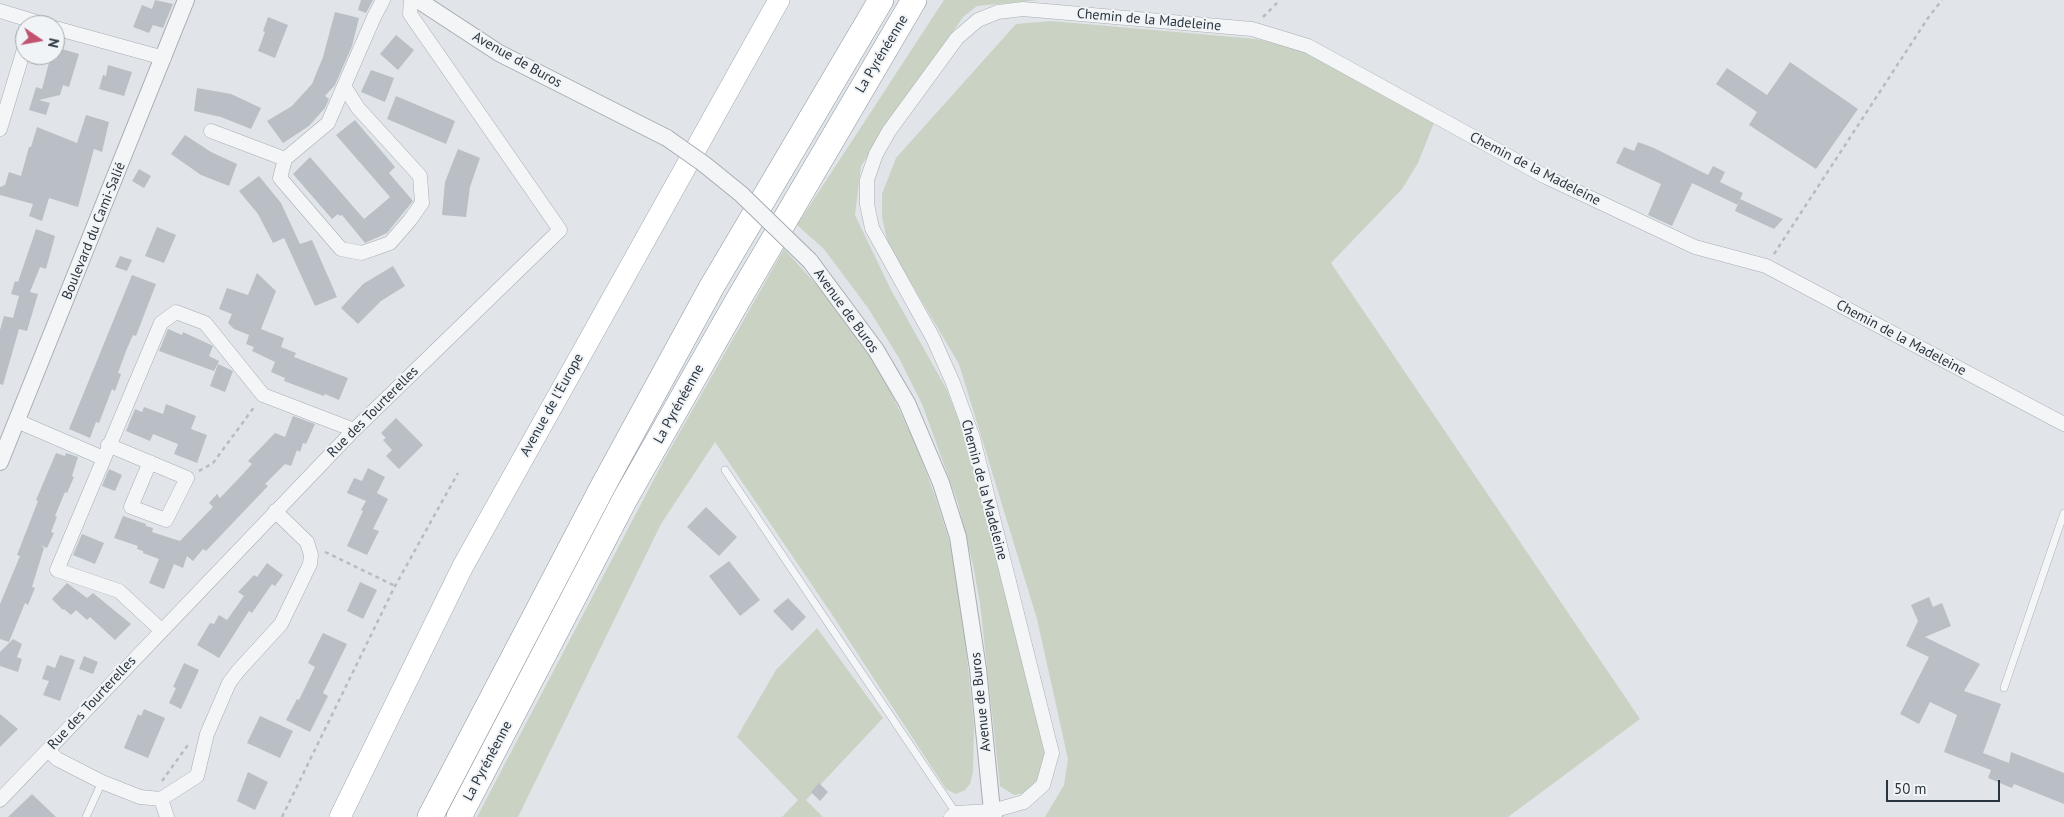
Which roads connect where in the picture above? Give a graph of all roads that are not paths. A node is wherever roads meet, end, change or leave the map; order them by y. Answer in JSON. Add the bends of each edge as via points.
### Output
{"nodes":[{"id":1,"x":186,"y":0,"type":"edge"},
{"id":2,"x":383,"y":0,"type":"edge"},
{"id":3,"x":412,"y":0,"type":"edge"},
{"id":4,"x":418,"y":0,"type":"edge"},
{"id":5,"x":779,"y":0,"type":"edge"},
{"id":6,"x":881,"y":0,"type":"edge"},
{"id":7,"x":914,"y":0,"type":"edge"},
{"id":8,"x":933,"y":0,"type":"edge"},
{"id":9,"x":0,"y":11,"type":"edge"},
{"id":10,"x":15,"y":16,"type":"edge"},
{"id":11,"x":65,"y":31,"type":"edge"},
{"id":12,"x":888,"y":43,"type":"junction"},
{"id":13,"x":164,"y":58,"type":"junction"},
{"id":14,"x":19,"y":65,"type":"edge"},
{"id":15,"x":344,"y":86,"type":"junction"},
{"id":16,"x":358,"y":108,"type":"junction"},
{"id":17,"x":334,"y":109,"type":"junction"},
{"id":18,"x":0,"y":129,"type":"edge"},
{"id":19,"x":211,"y":131,"type":"dead end"},
{"id":20,"x":285,"y":159,"type":"junction"},
{"id":21,"x":2064,"y":424,"type":"edge"},
{"id":22,"x":9,"y":429,"type":"edge"},
{"id":23,"x":354,"y":430,"type":"junction"},
{"id":24,"x":106,"y":452,"type":"junction"},
{"id":25,"x":0,"y":462,"type":"edge"},
{"id":26,"x":150,"y":462,"type":"junction"},
{"id":27,"x":725,"y":470,"type":"dead end"},
{"id":28,"x":275,"y":511,"type":"junction"},
{"id":29,"x":2064,"y":513,"type":"edge"},
{"id":30,"x":161,"y":630,"type":"junction"},
{"id":31,"x":2004,"y":688,"type":"dead end"},
{"id":32,"x":48,"y":750,"type":"junction"},
{"id":33,"x":102,"y":782,"type":"junction"},
{"id":34,"x":157,"y":798,"type":"junction"},
{"id":35,"x":0,"y":800,"type":"edge"},
{"id":36,"x":993,"y":814,"type":"edge"},
{"id":37,"x":954,"y":815,"type":"edge"},
{"id":38,"x":86,"y":817,"type":"edge"},
{"id":39,"x":167,"y":817,"type":"edge"},
{"id":40,"x":340,"y":817,"type":"edge"},
{"id":41,"x":430,"y":817,"type":"edge"},
{"id":42,"x":459,"y":817,"type":"edge"}],
"edges":[{"from":1,"to":13,"type":"street","name":"Boulevard du Cami-Salié"},
{"from":2,"to":15,"type":"street"},
{"from":3,"to":23,"type":"street","name":"Rue des Tourterelles","via":[[410,14],[560,230]]},
{"from":4,"to":36,"type":"street","name":"Avenue de Buros","bridge":true,"via":[[499,53],[667,138],[704,164],[741,194],[810,261],[876,350],[907,403],[941,483],[958,537],[978,669]]},
{"from":5,"to":40,"type":"main road","name":"Avenue de l'Europe","via":[[463,566]]},
{"from":6,"to":41,"type":"highway","name":"La Pyrénéenne","via":[[711,288]]},
{"from":7,"to":12,"type":"highway","name":"La Pyrénéenne"},
{"from":8,"to":12,"type":"highway","via":[[915,27]]},
{"from":9,"to":10,"type":"street"},
{"from":11,"to":13,"type":"street"},
{"from":12,"to":42,"type":"highway","name":"La Pyrénéenne","via":[[626,499]]},
{"from":13,"to":22,"type":"street","name":"Boulevard du Cami-Salié"},
{"from":14,"to":18,"type":"street"},
{"from":15,"to":16,"type":"street"},
{"from":15,"to":17,"type":"street"},
{"from":16,"to":17,"type":"street"},
{"from":16,"to":20,"type":"street","via":[[420,176],[422,203],[390,243],[362,253],[341,249],[280,178]]},
{"from":17,"to":20,"type":"street","via":[[328,123]]},
{"from":19,"to":20,"type":"street"},
{"from":21,"to":36,"type":"street","name":"Chemin de la Madeleine","via":[[1766,266],[1695,247],[1546,177],[1308,46],[1252,29],[1023,9],[998,12],[978,20],[957,38],[889,131],[867,180],[872,228],[932,338],[973,438],[1052,753],[1043,785],[1024,802]]},
{"from":22,"to":24,"type":"street"},
{"from":22,"to":25,"type":"street","name":"Boulevard du Cami-Salié"},
{"from":23,"to":24,"type":"street","via":[[264,395],[205,323],[176,312],[161,323]]},
{"from":23,"to":28,"type":"street","name":"Rue des Tourterelles"},
{"from":24,"to":26,"type":"street"},
{"from":24,"to":30,"type":"street","via":[[57,570],[119,591]]},
{"from":26,"to":26,"type":"street","via":[[187,478],[166,520],[131,507]]},
{"from":27,"to":37,"type":"lane"},
{"from":28,"to":30,"type":"street","name":"Rue des Tourterelles"},
{"from":28,"to":34,"type":"street","via":[[307,542],[312,555],[310,564],[282,624],[229,684],[207,734],[197,776]]},
{"from":29,"to":31,"type":"lane"},
{"from":30,"to":32,"type":"street","name":"Rue des Tourterelles"},
{"from":32,"to":33,"type":"street","via":[[57,759]]},
{"from":32,"to":35,"type":"street","name":"Rue des Tourterelles"},
{"from":33,"to":34,"type":"street","via":[[140,797]]},
{"from":33,"to":38,"type":"lane"},
{"from":34,"to":39,"type":"street"},
{"from":36,"to":37,"type":"street","name":"Chemin de la Madeleine"}]}
